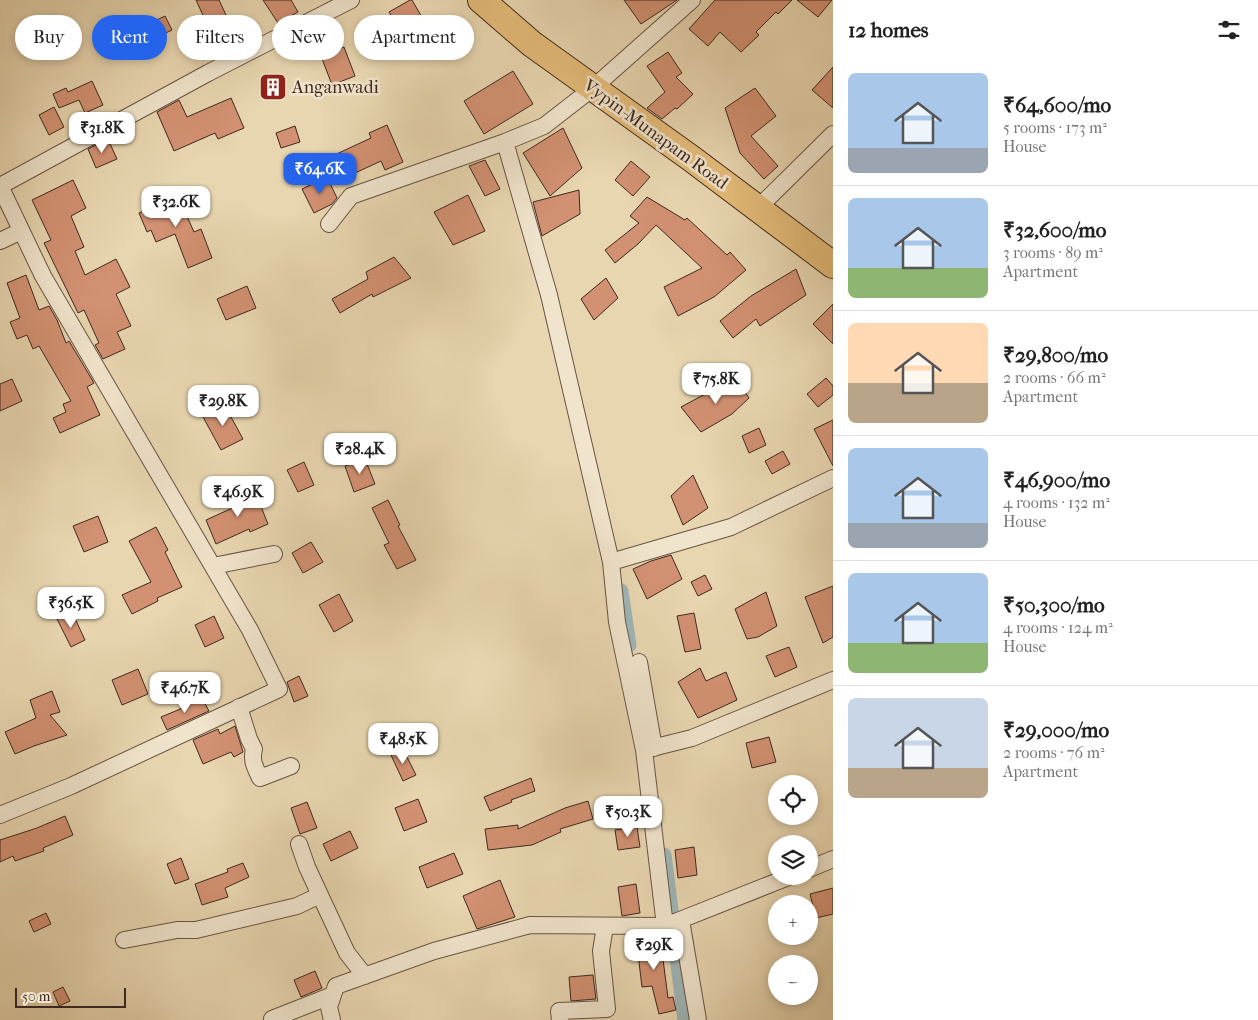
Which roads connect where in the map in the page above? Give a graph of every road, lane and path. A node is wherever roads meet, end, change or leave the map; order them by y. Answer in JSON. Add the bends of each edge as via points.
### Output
{"nodes":[{"id":1,"x":351,"y":0,"type":"edge"},
{"id":2,"x":481,"y":0,"type":"edge"},
{"id":3,"x":692,"y":0,"type":"edge"},
{"id":4,"x":593,"y":88,"type":"junction"},
{"id":5,"x":833,"y":134,"type":"edge"},
{"id":6,"x":505,"y":142,"type":"junction"},
{"id":7,"x":0,"y":186,"type":"edge"},
{"id":8,"x":758,"y":208,"type":"junction"},
{"id":9,"x":329,"y":224,"type":"dead end"},
{"id":10,"x":21,"y":231,"type":"junction"},
{"id":11,"x":0,"y":241,"type":"edge"},
{"id":12,"x":833,"y":265,"type":"edge"},
{"id":13,"x":833,"y":478,"type":"edge"},
{"id":14,"x":274,"y":554,"type":"dead end"},
{"id":15,"x":611,"y":562,"type":"junction"},
{"id":16,"x":213,"y":566,"type":"junction"},
{"id":17,"x":639,"y":662,"type":"dead end"},
{"id":18,"x":833,"y":680,"type":"edge"},
{"id":19,"x":239,"y":708,"type":"junction"},
{"id":20,"x":649,"y":749,"type":"junction"},
{"id":21,"x":291,"y":766,"type":"dead end"},
{"id":22,"x":0,"y":815,"type":"edge"},
{"id":23,"x":298,"y":844,"type":"dead end"},
{"id":24,"x":833,"y":859,"type":"edge"},
{"id":25,"x":818,"y":865,"type":"edge"},
{"id":26,"x":768,"y":885,"type":"edge"},
{"id":27,"x":320,"y":895,"type":"junction"},
{"id":28,"x":680,"y":920,"type":"junction"},
{"id":29,"x":604,"y":926,"type":"junction"},
{"id":30,"x":665,"y":926,"type":"junction"},
{"id":31,"x":124,"y":940,"type":"dead end"},
{"id":32,"x":365,"y":976,"type":"junction"},
{"id":33,"x":333,"y":996,"type":"junction"},
{"id":34,"x":272,"y":1019,"type":"dead end"},
{"id":35,"x":332,"y":1020,"type":"edge"},
{"id":36,"x":560,"y":1020,"type":"edge"},
{"id":37,"x":698,"y":1020,"type":"edge"}],
"edges":[{"from":1,"to":7,"type":"street"},
{"from":2,"to":4,"type":"main road","name":"Vypin-Munapam Road","via":[[532,44]]},
{"from":3,"to":4,"type":"street"},
{"from":4,"to":6,"type":"street","via":[[544,126]]},
{"from":4,"to":8,"type":"main road","name":"Vypin-Munapam Road"},
{"from":5,"to":8,"type":"street"},
{"from":6,"to":9,"type":"street","via":[[351,196]]},
{"from":6,"to":15,"type":"street","via":[[549,296]]},
{"from":7,"to":10,"type":"street"},
{"from":8,"to":12,"type":"main road","name":"Vypin-Munapam Road"},
{"from":10,"to":11,"type":"street"},
{"from":10,"to":16,"type":"street","via":[[43,276]]},
{"from":13,"to":15,"type":"street","via":[[730,527]]},
{"from":14,"to":16,"type":"street"},
{"from":15,"to":20,"type":"street","via":[[617,622]]},
{"from":16,"to":19,"type":"street","via":[[279,689]]},
{"from":17,"to":20,"type":"street"},
{"from":18,"to":20,"type":"street","via":[[692,738]]},
{"from":19,"to":21,"type":"street","via":[[254,749],[252,758],[260,778]]},
{"from":19,"to":22,"type":"street","via":[[71,786]]},
{"from":20,"to":30,"type":"street"},
{"from":23,"to":27,"type":"street"},
{"from":24,"to":25,"type":"street"},
{"from":26,"to":28,"type":"street"},
{"from":27,"to":31,"type":"street","via":[[297,906],[196,930],[177,930]]},
{"from":27,"to":32,"type":"street","via":[[346,953]]},
{"from":28,"to":30,"type":"street"},
{"from":28,"to":37,"type":"street"},
{"from":29,"to":30,"type":"street"},
{"from":29,"to":32,"type":"street","via":[[530,925],[434,951]]},
{"from":29,"to":36,"type":"street","via":[[601,951],[607,1009],[559,1011]]},
{"from":32,"to":33,"type":"street","via":[[336,986]]},
{"from":33,"to":34,"type":"street"},
{"from":33,"to":35,"type":"street","via":[[329,1007]]}]}
